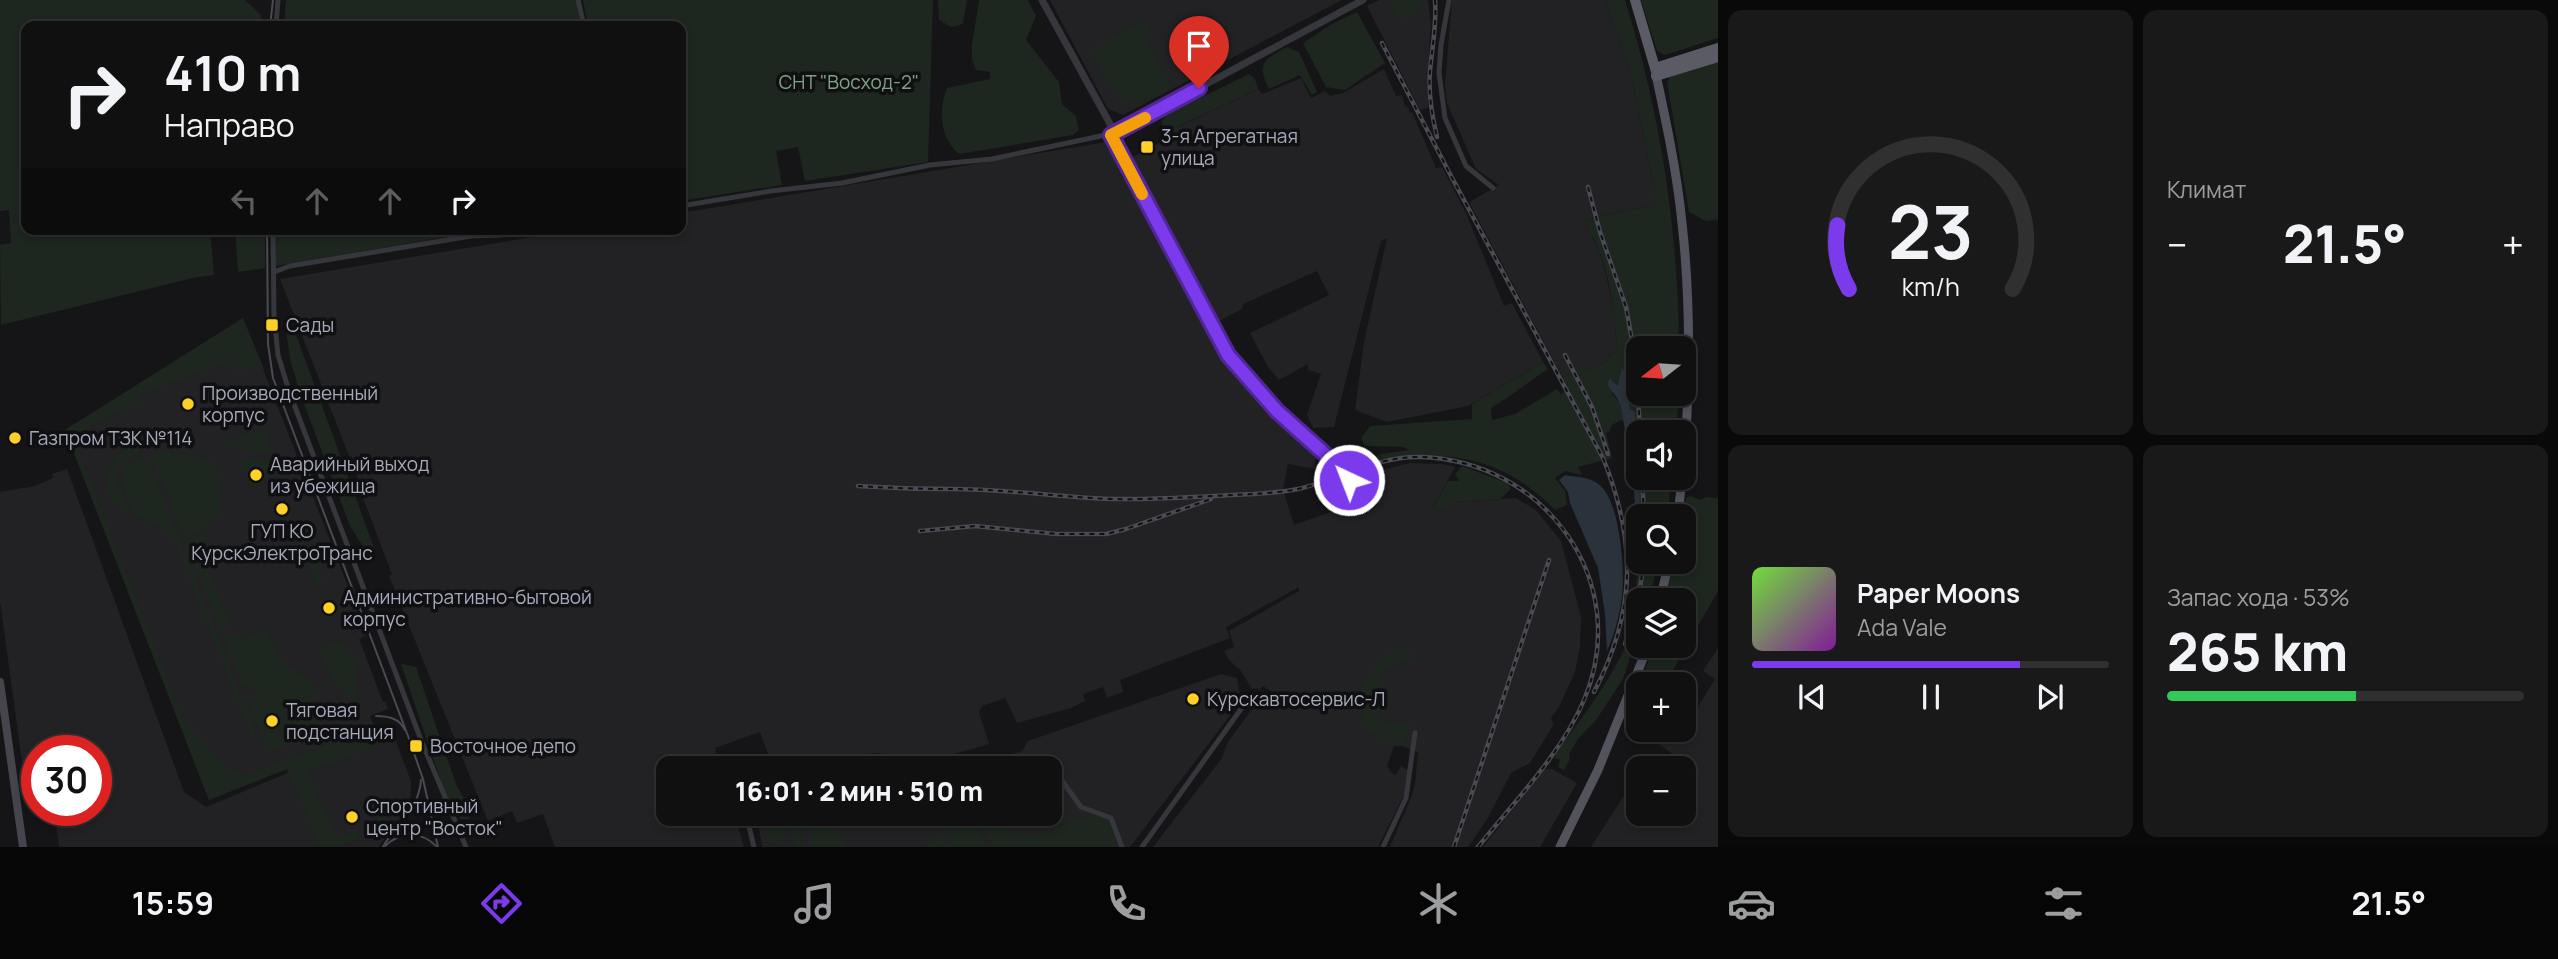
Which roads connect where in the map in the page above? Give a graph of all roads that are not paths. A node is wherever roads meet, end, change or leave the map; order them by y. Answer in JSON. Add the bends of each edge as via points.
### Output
{"nodes":[{"id":1,"x":278,"y":0,"type":"edge"},
{"id":2,"x":579,"y":0,"type":"edge"},
{"id":3,"x":1042,"y":0,"type":"edge"},
{"id":4,"x":1363,"y":0,"type":"edge"},
{"id":5,"x":1449,"y":0,"type":"edge"},
{"id":6,"x":1635,"y":0,"type":"edge"},
{"id":7,"x":276,"y":21,"type":"edge"},
{"id":8,"x":583,"y":21,"type":"edge"},
{"id":9,"x":1718,"y":48,"type":"edge"},
{"id":10,"x":1718,"y":57,"type":"edge"},
{"id":11,"x":1656,"y":72,"type":"junction"},
{"id":12,"x":1113,"y":134,"type":"junction"},
{"id":13,"x":1493,"y":188,"type":"dead end"},
{"id":14,"x":686,"y":205,"type":"edge"},
{"id":15,"x":273,"y":235,"type":"edge"},
{"id":16,"x":486,"y":235,"type":"edge"},
{"id":17,"x":274,"y":272,"type":"junction"},
{"id":18,"x":1686,"y":420,"type":"edge"},
{"id":19,"x":1349,"y":480,"type":"dead end"},
{"id":20,"x":1643,"y":658,"type":"edge"},
{"id":21,"x":0,"y":682,"type":"edge"},
{"id":22,"x":1246,"y":702,"type":"dead end"},
{"id":23,"x":1415,"y":733,"type":"dead end"},
{"id":24,"x":1062,"y":781,"type":"edge"},
{"id":25,"x":749,"y":826,"type":"edge"},
{"id":26,"x":23,"y":847,"type":"edge"},
{"id":27,"x":466,"y":847,"type":"edge"},
{"id":28,"x":754,"y":847,"type":"edge"},
{"id":29,"x":1122,"y":847,"type":"edge"},
{"id":30,"x":1142,"y":847,"type":"edge"},
{"id":31,"x":1383,"y":847,"type":"edge"},
{"id":32,"x":1560,"y":847,"type":"edge"}],
"edges":[{"from":1,"to":7,"type":"street"},
{"from":2,"to":8,"type":"street"},
{"from":3,"to":12,"type":"street"},
{"from":4,"to":12,"type":"street"},
{"from":5,"to":13,"type":"street","via":[[1439,73],[1445,118],[1466,166]]},
{"from":6,"to":11,"type":"highway"},
{"from":9,"to":11,"type":"highway"},
{"from":10,"to":11,"type":"highway"},
{"from":11,"to":18,"type":"main road","via":[[1685,254],[1690,349]]},
{"from":12,"to":14,"type":"street","via":[[992,159]]},
{"from":12,"to":19,"type":"street","via":[[1228,355],[1277,411]]},
{"from":15,"to":17,"type":"street"},
{"from":16,"to":17,"type":"street"},
{"from":17,"to":27,"type":"street","via":[[278,355],[289,391]]},
{"from":20,"to":32,"type":"main road","via":[[1604,758]]},
{"from":21,"to":26,"type":"main road"},
{"from":22,"to":30,"type":"street"},
{"from":23,"to":31,"type":"street","via":[[1406,798]]},
{"from":24,"to":29,"type":"street","via":[[1081,807],[1111,818]]},
{"from":25,"to":28,"type":"street"}]}
